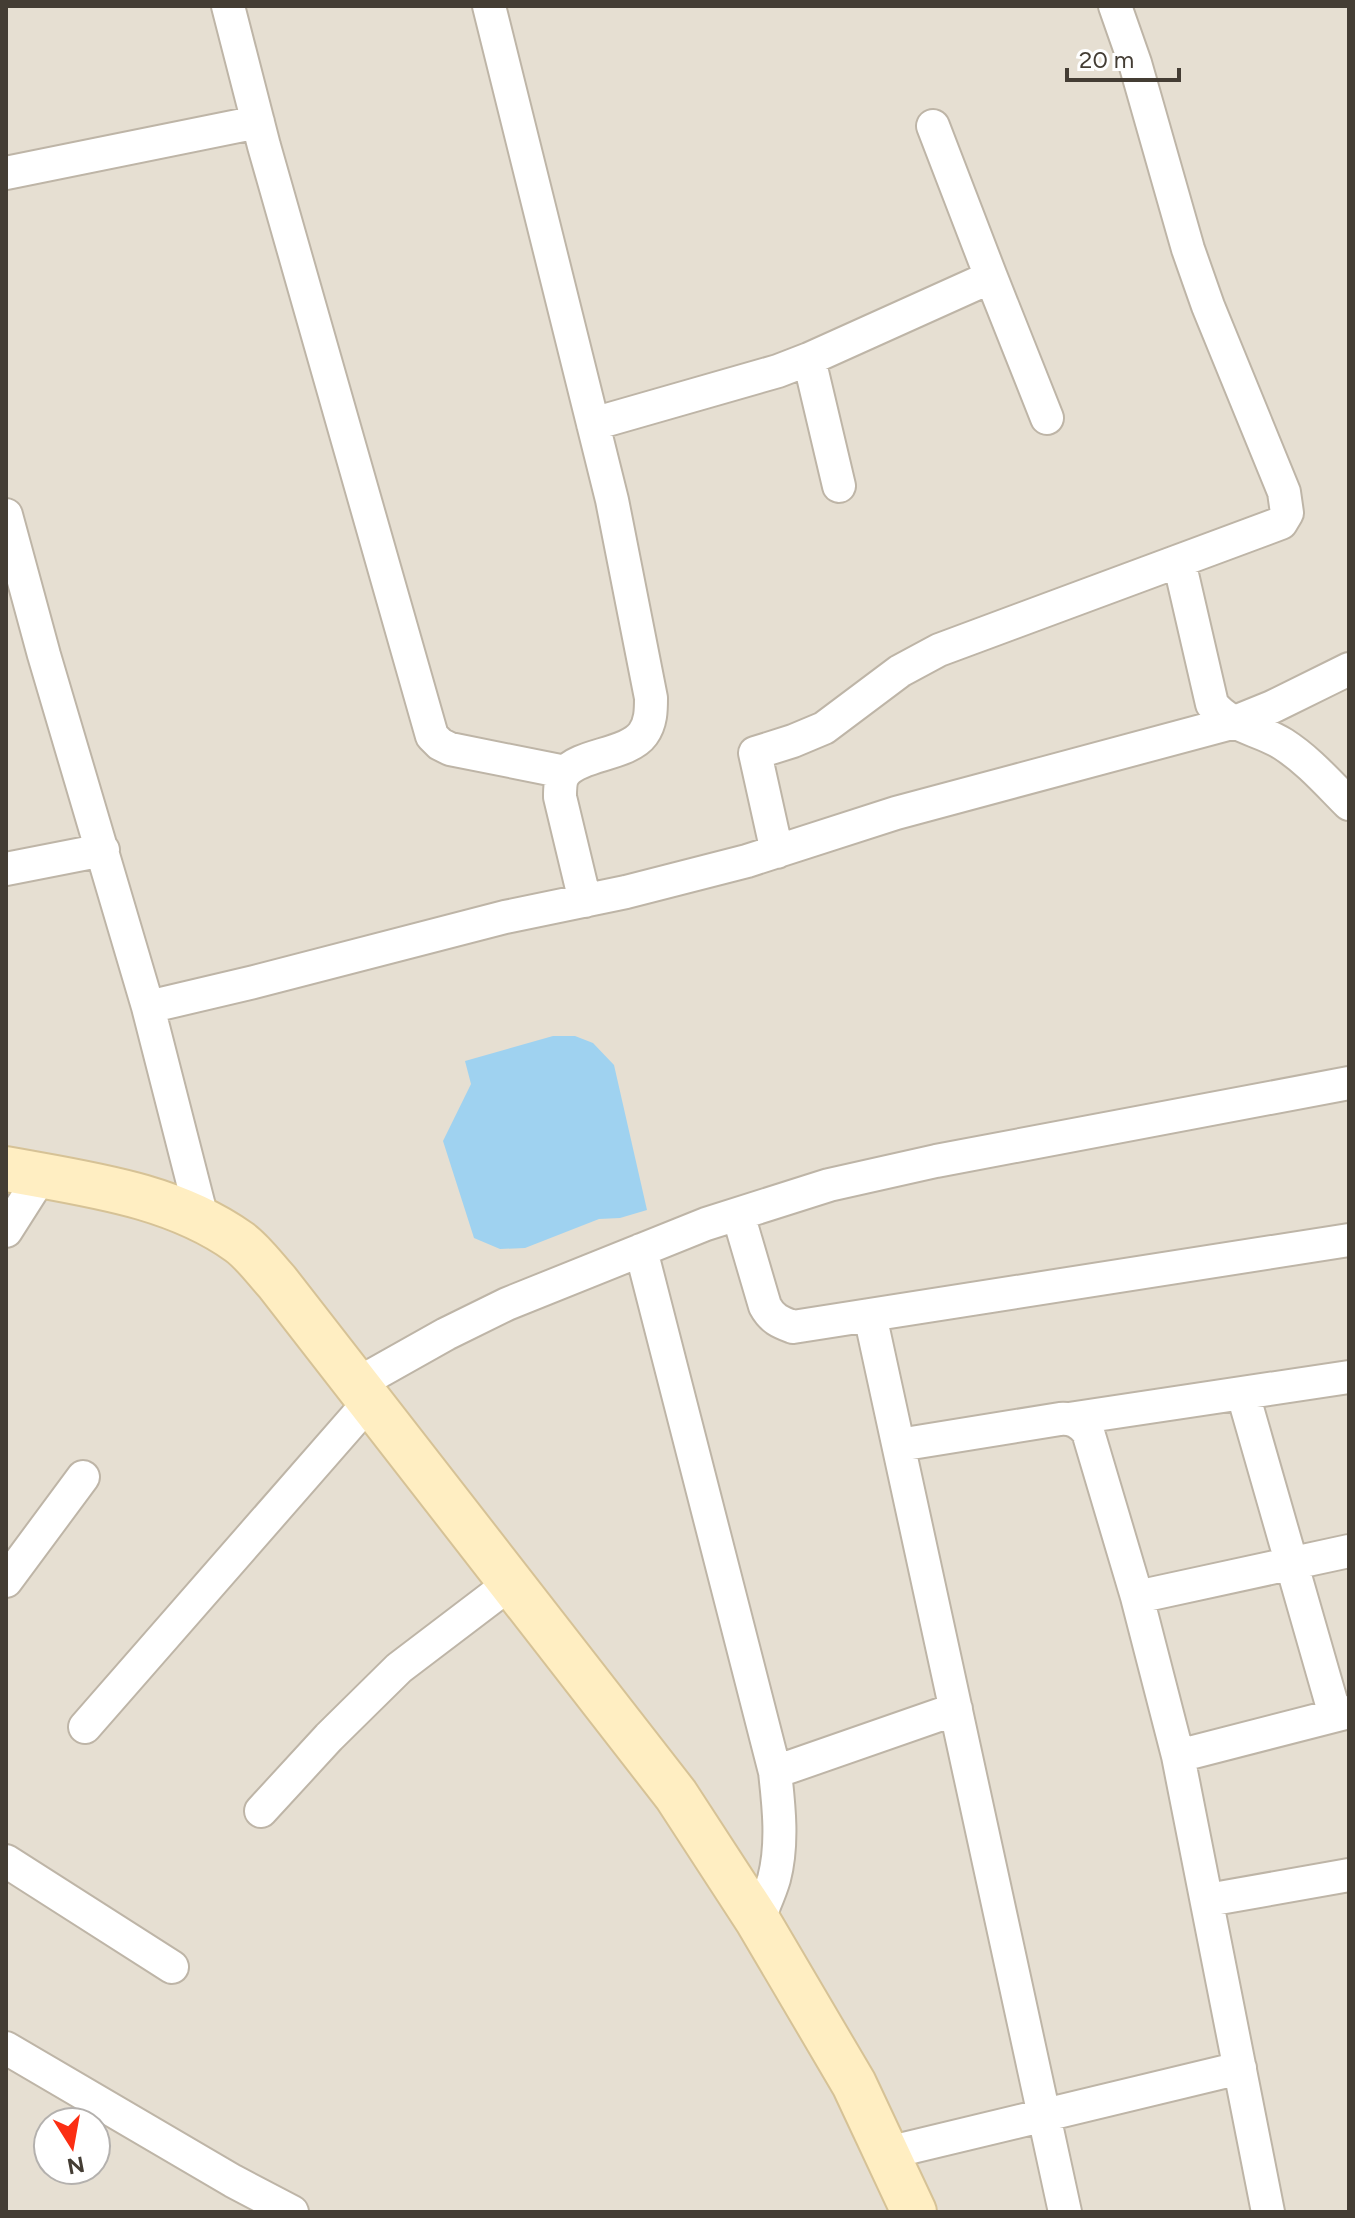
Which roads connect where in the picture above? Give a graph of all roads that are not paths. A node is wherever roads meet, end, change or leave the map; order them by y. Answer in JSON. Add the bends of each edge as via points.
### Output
{"nodes":[{"id":1,"x":228,"y":6,"type":"edge"},
{"id":2,"x":489,"y":6,"type":"edge"},
{"id":3,"x":1115,"y":6,"type":"edge"},
{"id":4,"x":258,"y":122,"type":"junction"},
{"id":5,"x":933,"y":126,"type":"dead end"},
{"id":6,"x":6,"y":173,"type":"edge"},
{"id":7,"x":991,"y":277,"type":"junction"},
{"id":8,"x":809,"y":359,"type":"junction"},
{"id":9,"x":1047,"y":418,"type":"dead end"},
{"id":10,"x":593,"y":424,"type":"junction"},
{"id":11,"x":839,"y":486,"type":"dead end"},
{"id":12,"x":6,"y":515,"type":"edge"},
{"id":13,"x":1179,"y":561,"type":"junction"},
{"id":14,"x":1349,"y":669,"type":"edge"},
{"id":15,"x":1235,"y":722,"type":"junction"},
{"id":16,"x":565,"y":772,"type":"junction"},
{"id":17,"x":1349,"y":804,"type":"edge"},
{"id":18,"x":103,"y":850,"type":"junction"},
{"id":19,"x":777,"y":852,"type":"junction"},
{"id":20,"x":6,"y":869,"type":"edge"},
{"id":21,"x":585,"y":901,"type":"junction"},
{"id":22,"x":148,"y":1007,"type":"junction"},
{"id":23,"x":1349,"y":1083,"type":"edge"},
{"id":24,"x":23,"y":1172,"type":"edge"},
{"id":25,"x":738,"y":1214,"type":"junction"},
{"id":26,"x":202,"y":1218,"type":"junction"},
{"id":27,"x":6,"y":1231,"type":"edge"},
{"id":28,"x":1349,"y":1240,"type":"edge"},
{"id":29,"x":641,"y":1250,"type":"junction"},
{"id":30,"x":870,"y":1315,"type":"junction"},
{"id":31,"x":1349,"y":1377,"type":"edge"},
{"id":32,"x":364,"y":1393,"type":"junction"},
{"id":33,"x":1243,"y":1394,"type":"junction"},
{"id":34,"x":1069,"y":1419,"type":"junction"},
{"id":35,"x":899,"y":1445,"type":"junction"},
{"id":36,"x":83,"y":1477,"type":"dead end"},
{"id":37,"x":1349,"y":1551,"type":"edge"},
{"id":38,"x":1292,"y":1563,"type":"junction"},
{"id":39,"x":6,"y":1581,"type":"edge"},
{"id":40,"x":512,"y":1582,"type":"junction"},
{"id":41,"x":1137,"y":1597,"type":"junction"},
{"id":42,"x":956,"y":1709,"type":"junction"},
{"id":43,"x":1342,"y":1714,"type":"edge"},
{"id":44,"x":85,"y":1727,"type":"dead end"},
{"id":45,"x":1178,"y":1756,"type":"junction"},
{"id":46,"x":775,"y":1772,"type":"junction"},
{"id":47,"x":261,"y":1811,"type":"dead end"},
{"id":48,"x":6,"y":1861,"type":"edge"},
{"id":49,"x":1349,"y":1875,"type":"edge"},
{"id":50,"x":1208,"y":1900,"type":"junction"},
{"id":51,"x":758,"y":1921,"type":"junction"},
{"id":52,"x":172,"y":1967,"type":"dead end"},
{"id":53,"x":6,"y":2048,"type":"edge"},
{"id":54,"x":1240,"y":2068,"type":"junction"},
{"id":55,"x":1044,"y":2117,"type":"junction"},
{"id":56,"x":887,"y":2153,"type":"junction"},
{"id":57,"x":292,"y":2212,"type":"edge"},
{"id":58,"x":914,"y":2212,"type":"edge"},
{"id":59,"x":1065,"y":2212,"type":"edge"},
{"id":60,"x":1268,"y":2212,"type":"edge"}],
"edges":[{"from":1,"to":4,"type":"street"},
{"from":2,"to":10,"type":"street"},
{"from":3,"to":13,"type":"street","via":[[1193,263],[1287,502],[1281,523]]},
{"from":4,"to":6,"type":"street"},
{"from":4,"to":16,"type":"street","via":[[432,736],[450,749]]},
{"from":5,"to":7,"type":"street"},
{"from":7,"to":8,"type":"street"},
{"from":7,"to":9,"type":"street"},
{"from":8,"to":10,"type":"street"},
{"from":8,"to":11,"type":"street"},
{"from":10,"to":16,"type":"street","via":[[651,717],[636,742]]},
{"from":12,"to":18,"type":"street"},
{"from":13,"to":15,"type":"street","via":[[1212,704]]},
{"from":13,"to":19,"type":"street","via":[[939,650],[900,671],[824,728],[755,753]]},
{"from":14,"to":15,"type":"street"},
{"from":15,"to":17,"type":"street","via":[[1282,744]]},
{"from":15,"to":19,"type":"street","via":[[896,813]]},
{"from":16,"to":21,"type":"street","via":[[560,797]]},
{"from":18,"to":20,"type":"street"},
{"from":18,"to":22,"type":"street"},
{"from":19,"to":21,"type":"street"},
{"from":21,"to":22,"type":"street"},
{"from":22,"to":26,"type":"street"},
{"from":23,"to":25,"type":"street","via":[[936,1161],[829,1185]]},
{"from":24,"to":26,"type":"street","via":[[116,1189]]},
{"from":24,"to":27,"type":"street"},
{"from":25,"to":29,"type":"street"},
{"from":25,"to":30,"type":"street","via":[[770,1316],[793,1327]]},
{"from":26,"to":32,"type":"street","via":[[260,1263]]},
{"from":28,"to":30,"type":"street"},
{"from":29,"to":32,"type":"street","via":[[446,1334]]},
{"from":29,"to":46,"type":"street"},
{"from":30,"to":35,"type":"street"},
{"from":31,"to":33,"type":"street"},
{"from":32,"to":40,"type":"street"},
{"from":32,"to":44,"type":"street"},
{"from":33,"to":34,"type":"street"},
{"from":33,"to":38,"type":"street"},
{"from":34,"to":35,"type":"street"},
{"from":34,"to":41,"type":"street","via":[[1082,1424],[1094,1445]]},
{"from":35,"to":42,"type":"street"},
{"from":36,"to":39,"type":"street"},
{"from":37,"to":38,"type":"street"},
{"from":38,"to":41,"type":"street"},
{"from":38,"to":43,"type":"street"},
{"from":40,"to":47,"type":"street","via":[[399,1668]]},
{"from":40,"to":51,"type":"street","via":[[676,1795]]},
{"from":41,"to":45,"type":"street"},
{"from":42,"to":46,"type":"street"},
{"from":42,"to":55,"type":"street"},
{"from":43,"to":45,"type":"street"},
{"from":45,"to":50,"type":"street"},
{"from":46,"to":51,"type":"street","via":[[779,1844],[774,1879]]},
{"from":48,"to":52,"type":"street"},
{"from":49,"to":50,"type":"street"},
{"from":50,"to":54,"type":"street"},
{"from":51,"to":56,"type":"street","via":[[854,2084]]},
{"from":53,"to":57,"type":"street"},
{"from":54,"to":55,"type":"street"},
{"from":54,"to":60,"type":"street"},
{"from":55,"to":56,"type":"street"},
{"from":55,"to":59,"type":"street"},
{"from":56,"to":58,"type":"street"}]}
